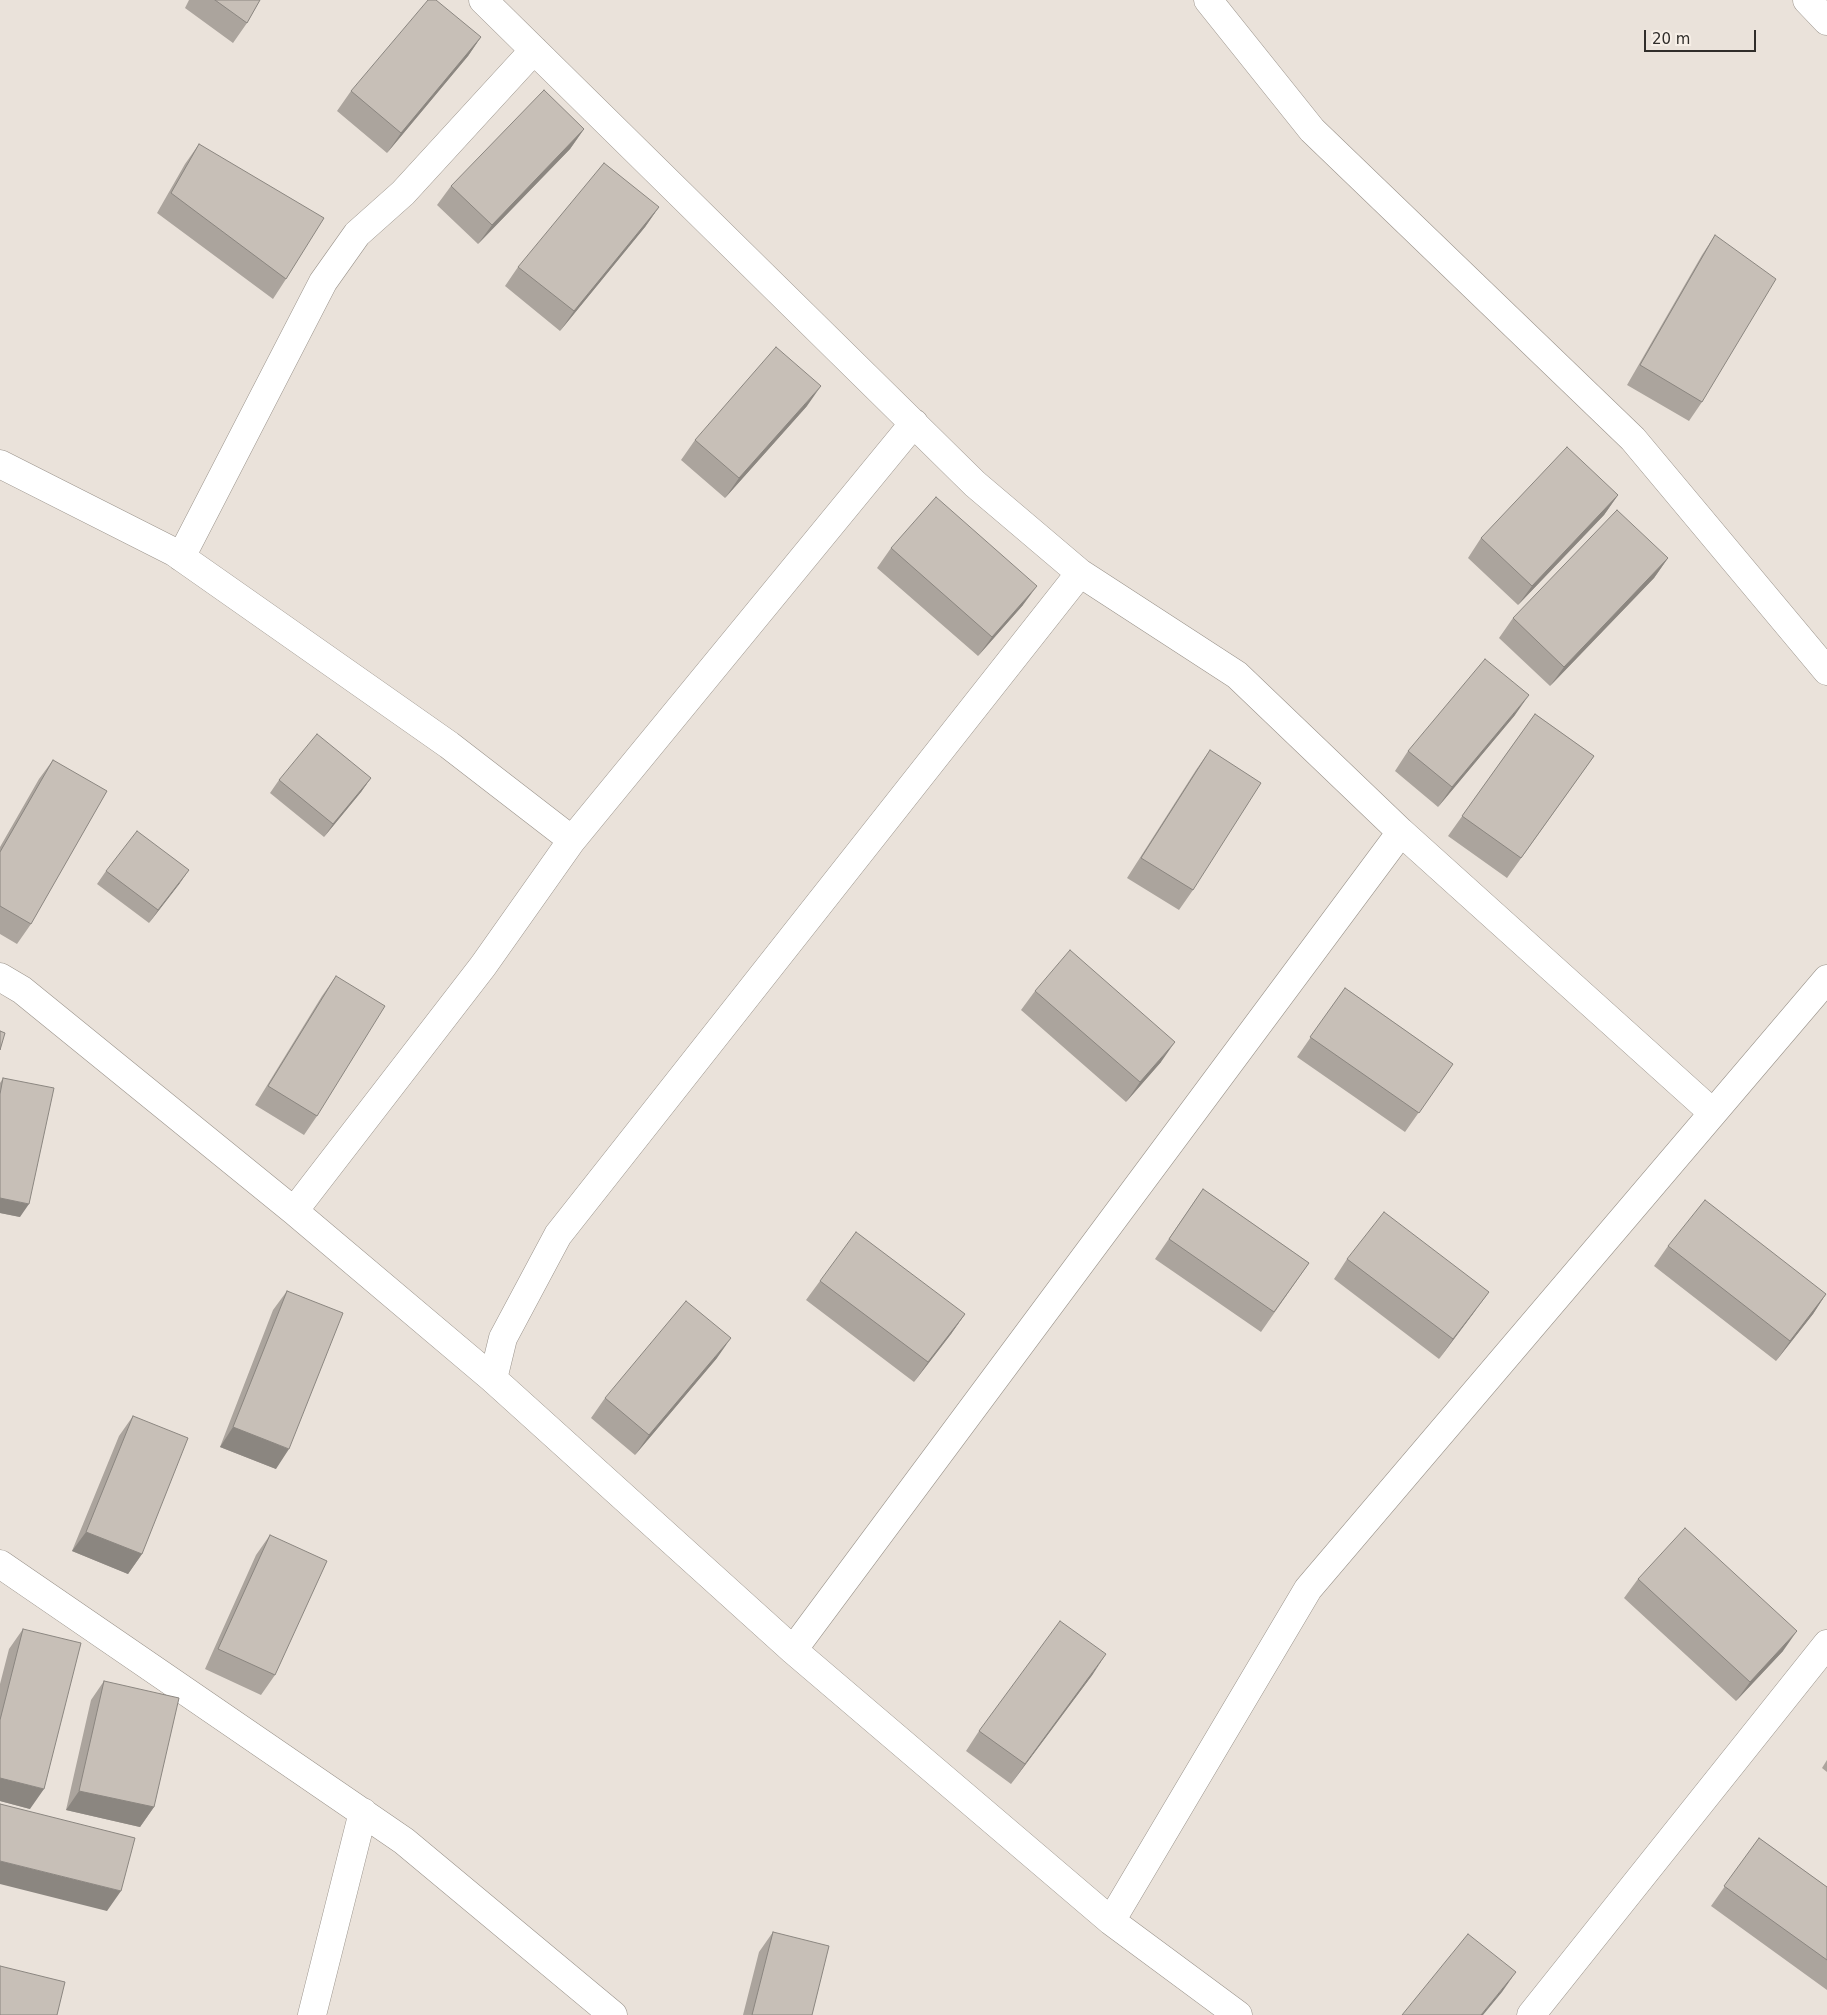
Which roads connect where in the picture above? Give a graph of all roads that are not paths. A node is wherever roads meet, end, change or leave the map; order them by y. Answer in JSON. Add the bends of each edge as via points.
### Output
{"nodes":[{"id":1,"x":483,"y":0,"type":"edge"},
{"id":2,"x":1208,"y":0,"type":"edge"},
{"id":3,"x":1807,"y":0,"type":"edge"},
{"id":4,"x":1827,"y":21,"type":"edge"},
{"id":5,"x":534,"y":50,"type":"junction"},
{"id":6,"x":914,"y":424,"type":"junction"},
{"id":7,"x":0,"y":464,"type":"edge"},
{"id":8,"x":181,"y":558,"type":"junction"},
{"id":9,"x":1080,"y":573,"type":"junction"},
{"id":10,"x":1827,"y":671,"type":"edge"},
{"id":11,"x":1401,"y":832,"type":"junction"},
{"id":12,"x":572,"y":840,"type":"junction"},
{"id":13,"x":0,"y":977,"type":"edge"},
{"id":14,"x":1827,"y":979,"type":"edge"},
{"id":15,"x":1713,"y":1113,"type":"junction"},
{"id":16,"x":294,"y":1211,"type":"junction"},
{"id":17,"x":493,"y":1378,"type":"junction"},
{"id":18,"x":0,"y":1564,"type":"edge"},
{"id":19,"x":1827,"y":1644,"type":"edge"},
{"id":20,"x":793,"y":1650,"type":"junction"},
{"id":21,"x":363,"y":1812,"type":"junction"},
{"id":22,"x":1111,"y":1921,"type":"junction"},
{"id":23,"x":312,"y":2015,"type":"edge"},
{"id":24,"x":613,"y":2015,"type":"edge"},
{"id":25,"x":1238,"y":2015,"type":"edge"},
{"id":26,"x":1531,"y":2015,"type":"edge"}],
"edges":[{"from":1,"to":5,"type":"street"},
{"from":2,"to":10,"type":"street","via":[[1312,130],[1633,438]]},
{"from":3,"to":4,"type":"street"},
{"from":5,"to":6,"type":"street"},
{"from":5,"to":8,"type":"street","via":[[403,193],[357,234],[323,282]]},
{"from":6,"to":9,"type":"street","via":[[975,484]]},
{"from":6,"to":12,"type":"street"},
{"from":7,"to":8,"type":"street"},
{"from":8,"to":12,"type":"street","via":[[449,746]]},
{"from":9,"to":11,"type":"street","via":[[1238,675]]},
{"from":9,"to":17,"type":"street","via":[[558,1235],[504,1338]]},
{"from":11,"to":15,"type":"street"},
{"from":11,"to":20,"type":"street"},
{"from":12,"to":16,"type":"street","via":[[482,966]]},
{"from":13,"to":16,"type":"street","via":[[22,990]]},
{"from":14,"to":15,"type":"street"},
{"from":15,"to":22,"type":"street","via":[[1308,1589]]},
{"from":16,"to":17,"type":"street"},
{"from":17,"to":20,"type":"street"},
{"from":18,"to":21,"type":"street"},
{"from":19,"to":26,"type":"street"},
{"from":20,"to":22,"type":"street"},
{"from":21,"to":23,"type":"street"},
{"from":21,"to":24,"type":"street","via":[[404,1841]]},
{"from":22,"to":25,"type":"street"}]}
